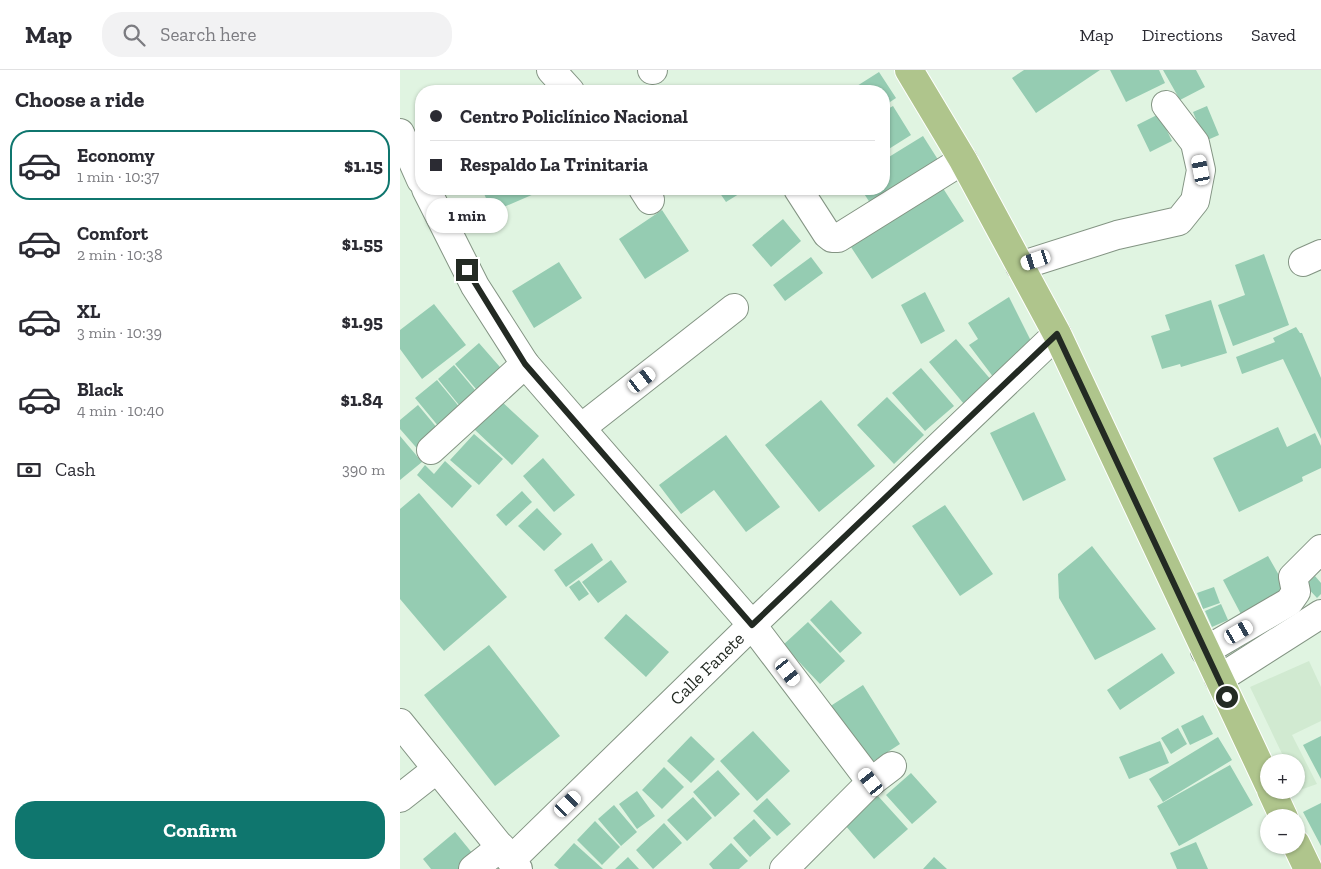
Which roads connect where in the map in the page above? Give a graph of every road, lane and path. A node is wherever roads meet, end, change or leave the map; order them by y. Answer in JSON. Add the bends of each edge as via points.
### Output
{"nodes":[{"id":1,"x":551,"y":70,"type":"edge"},
{"id":2,"x":909,"y":70,"type":"edge"},
{"id":3,"x":565,"y":85,"type":"edge"},
{"id":4,"x":1166,"y":104,"type":"dead end"},
{"id":5,"x":400,"y":133,"type":"edge"},
{"id":6,"x":963,"y":160,"type":"junction"},
{"id":7,"x":415,"y":177,"type":"edge"},
{"id":8,"x":424,"y":195,"type":"edge"},
{"id":9,"x":802,"y":195,"type":"edge"},
{"id":10,"x":1020,"y":266,"type":"junction"},
{"id":11,"x":734,"y":308,"type":"dead end"},
{"id":12,"x":1057,"y":334,"type":"junction"},
{"id":13,"x":525,"y":364,"type":"junction"},
{"id":14,"x":581,"y":428,"type":"junction"},
{"id":15,"x":431,"y":450,"type":"dead end"},
{"id":16,"x":1321,"y":549,"type":"edge"},
{"id":17,"x":1321,"y":614,"type":"edge"},
{"id":18,"x":752,"y":625,"type":"junction"},
{"id":19,"x":1206,"y":652,"type":"junction"},
{"id":20,"x":1218,"y":679,"type":"junction"},
{"id":21,"x":400,"y":723,"type":"edge"},
{"id":22,"x":1260,"y":767,"type":"edge"},
{"id":23,"x":437,"y":768,"type":"junction"},
{"id":24,"x":400,"y":798,"type":"edge"},
{"id":25,"x":1301,"y":854,"type":"edge"},
{"id":26,"x":510,"y":859,"type":"edge"},
{"id":27,"x":473,"y":869,"type":"edge"},
{"id":28,"x":784,"y":869,"type":"edge"},
{"id":29,"x":1308,"y":869,"type":"edge"}],
"edges":[{"from":1,"to":3,"type":"street"},
{"from":2,"to":6,"type":"main road"},
{"from":4,"to":10,"type":"street","via":[[1195,143],[1201,170],[1195,202],[1179,221],[1117,235]]},
{"from":5,"to":7,"type":"street"},
{"from":6,"to":9,"type":"street","via":[[838,238],[827,234]]},
{"from":6,"to":10,"type":"main road"},
{"from":8,"to":13,"type":"street"},
{"from":10,"to":12,"type":"main road"},
{"from":11,"to":14,"type":"street"},
{"from":12,"to":18,"type":"street","name":"Calle Fanete"},
{"from":12,"to":19,"type":"main road"},
{"from":13,"to":14,"type":"street"},
{"from":13,"to":15,"type":"street"},
{"from":14,"to":18,"type":"street"},
{"from":16,"to":19,"type":"street","via":[[1293,577],[1296,592],[1289,602]]},
{"from":17,"to":20,"type":"street"},
{"from":18,"to":26,"type":"street","name":"Calle Fanete"},
{"from":18,"to":28,"type":"street","via":[[882,774]]},
{"from":19,"to":20,"type":"main road"},
{"from":20,"to":22,"type":"main road"},
{"from":21,"to":23,"type":"street"},
{"from":23,"to":24,"type":"street"},
{"from":23,"to":26,"type":"street"},
{"from":25,"to":29,"type":"main road"},
{"from":26,"to":27,"type":"street","name":"Calle Fanete"}]}
